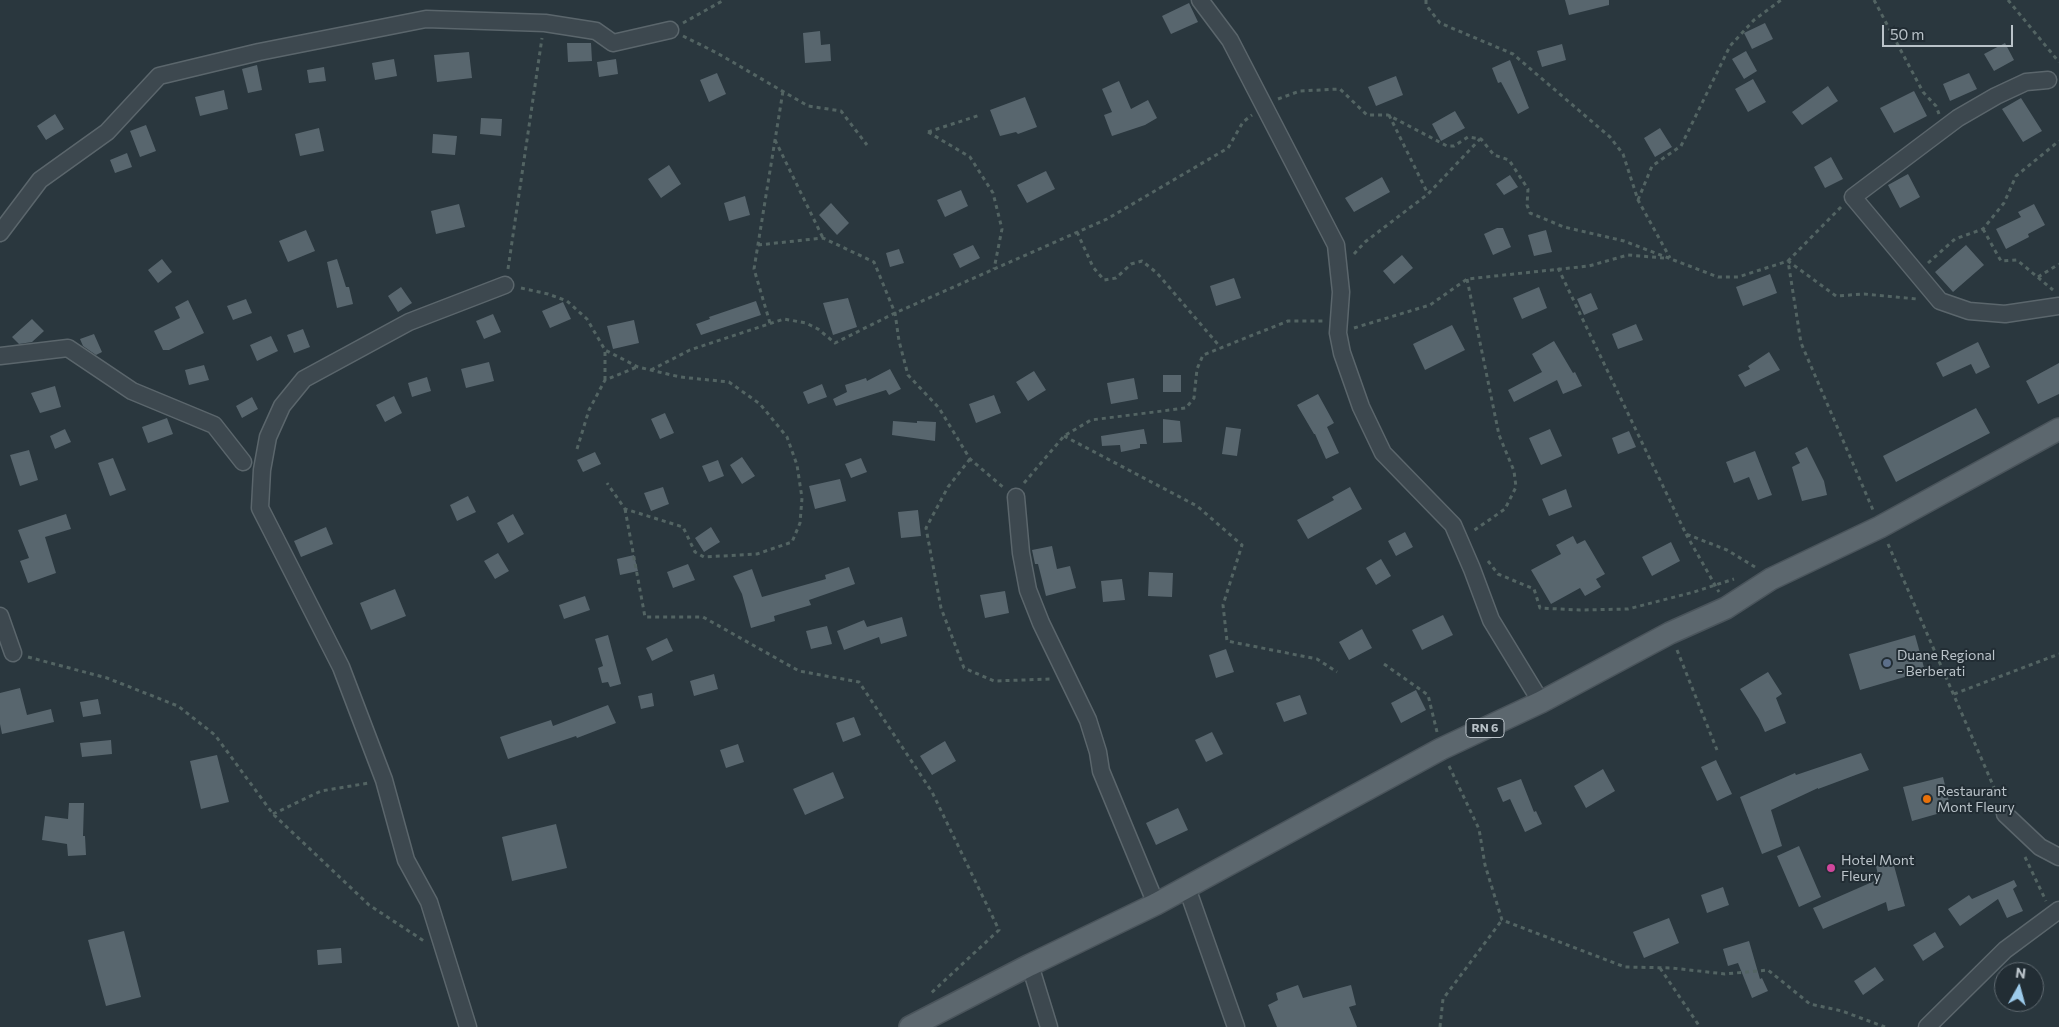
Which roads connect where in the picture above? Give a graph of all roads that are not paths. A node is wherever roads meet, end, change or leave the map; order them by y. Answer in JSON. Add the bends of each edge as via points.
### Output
{"nodes":[{"id":1,"x":1200,"y":0,"type":"edge"},
{"id":2,"x":670,"y":30,"type":"road end"},
{"id":3,"x":2048,"y":80,"type":"dead end"},
{"id":4,"x":0,"y":233,"type":"edge"},
{"id":5,"x":505,"y":285,"type":"road end"},
{"id":6,"x":2059,"y":306,"type":"edge"},
{"id":7,"x":0,"y":356,"type":"edge"},
{"id":8,"x":2059,"y":429,"type":"edge"},
{"id":9,"x":243,"y":462,"type":"dead end"},
{"id":10,"x":1016,"y":497,"type":"road end"},
{"id":11,"x":0,"y":616,"type":"edge"},
{"id":12,"x":12,"y":653,"type":"road end"},
{"id":13,"x":1541,"y":702,"type":"junction"},
{"id":14,"x":2005,"y":814,"type":"road end"},
{"id":15,"x":2059,"y":857,"type":"edge"},
{"id":16,"x":1187,"y":888,"type":"junction"},
{"id":17,"x":1156,"y":904,"type":"junction"},
{"id":18,"x":2056,"y":912,"type":"edge"},
{"id":19,"x":1030,"y":965,"type":"junction"},
{"id":20,"x":468,"y":1027,"type":"edge"},
{"id":21,"x":910,"y":1027,"type":"edge"},
{"id":22,"x":1049,"y":1027,"type":"edge"},
{"id":23,"x":1236,"y":1027,"type":"edge"},
{"id":24,"x":1927,"y":1027,"type":"edge"}],
"edges":[{"from":1,"to":13,"type":"street","via":[[1230,40],[1336,244],[1341,292],[1338,327],[1342,353],[1361,407],[1383,452],[1453,525],[1491,620]]},
{"from":2,"to":4,"type":"street","via":[[613,43],[596,31],[544,23],[426,19],[259,52],[159,76],[107,132],[40,180]]},
{"from":3,"to":6,"type":"street","via":[[2026,82],[1958,118],[1853,197],[1940,301],[1969,311],[2005,314]]},
{"from":5,"to":20,"type":"street","via":[[409,322],[304,379],[282,406],[268,438],[260,508],[340,667],[384,780],[406,860],[429,902]]},
{"from":7,"to":9,"type":"street","via":[[68,348],[132,391],[214,425]]},
{"from":8,"to":13,"type":"main road","number":"RN 6","via":[[1880,527],[1771,579],[1726,608],[1670,633]]},
{"from":10,"to":17,"type":"street","via":[[1028,590],[1088,720],[1101,771]]},
{"from":11,"to":12,"type":"street"},
{"from":13,"to":16,"type":"main road","number":"RN 6","via":[[1441,749]]},
{"from":14,"to":15,"type":"street","via":[[2040,847]]},
{"from":16,"to":17,"type":"main road","number":"RN 6"},
{"from":16,"to":23,"type":"street"},
{"from":17,"to":19,"type":"main road","number":"RN 6"},
{"from":18,"to":24,"type":"street","via":[[2006,950]]},
{"from":19,"to":21,"type":"main road","number":"RN 6"},
{"from":19,"to":22,"type":"street"}]}
